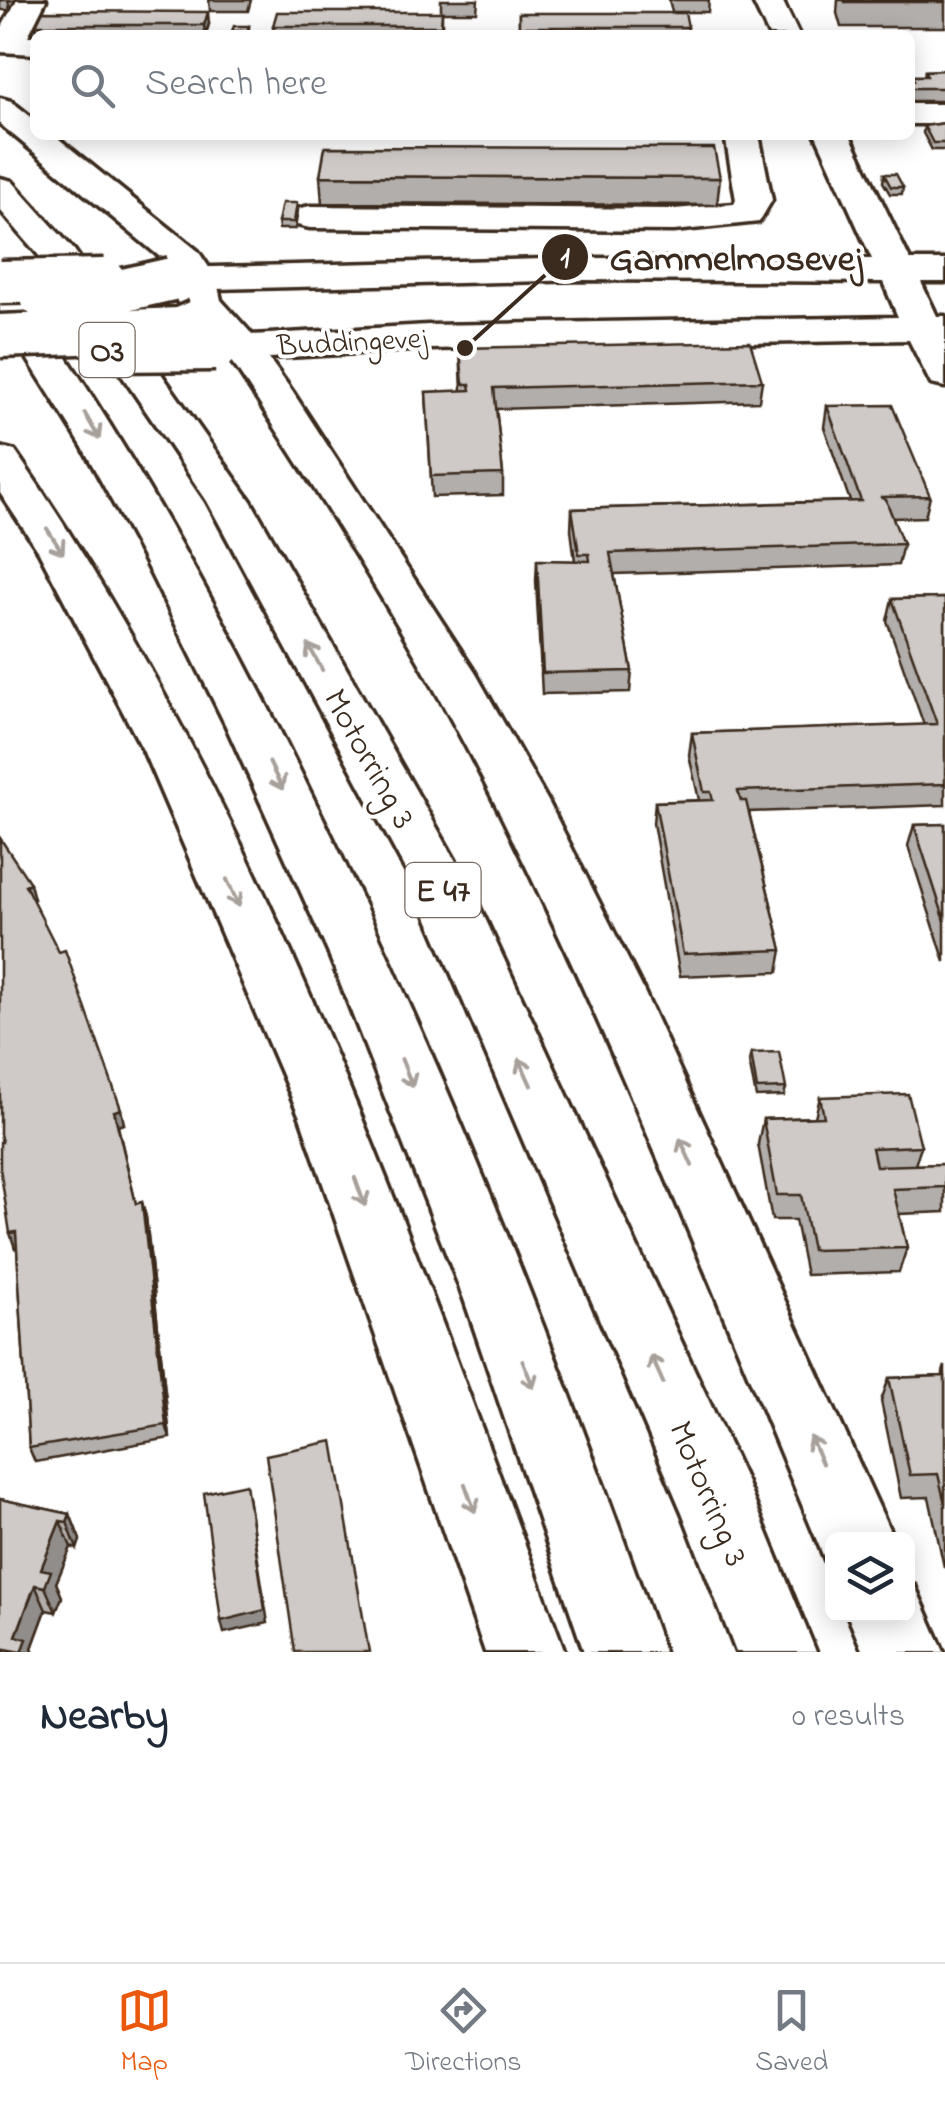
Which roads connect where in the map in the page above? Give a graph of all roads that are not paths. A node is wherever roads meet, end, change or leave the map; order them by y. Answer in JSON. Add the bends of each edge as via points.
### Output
{"nodes":[{"id":1,"x":31,"y":0,"type":"edge"},
{"id":2,"x":767,"y":0,"type":"edge"},
{"id":3,"x":782,"y":30,"type":"edge"},
{"id":4,"x":30,"y":45,"type":"edge"},
{"id":5,"x":0,"y":108,"type":"edge"},
{"id":6,"x":915,"y":114,"type":"edge"},
{"id":7,"x":945,"y":114,"type":"edge"},
{"id":8,"x":30,"y":132,"type":"edge"},
{"id":9,"x":39,"y":140,"type":"edge"},
{"id":10,"x":743,"y":140,"type":"edge"},
{"id":11,"x":835,"y":140,"type":"edge"},
{"id":12,"x":0,"y":188,"type":"edge"},
{"id":13,"x":310,"y":216,"type":"dead end"},
{"id":14,"x":893,"y":269,"type":"junction"},
{"id":15,"x":945,"y":271,"type":"edge"},
{"id":16,"x":0,"y":284,"type":"edge"},
{"id":17,"x":0,"y":298,"type":"edge"},
{"id":18,"x":204,"y":312,"type":"junction"},
{"id":19,"x":933,"y":328,"type":"edge"},
{"id":20,"x":0,"y":336,"type":"edge"},
{"id":21,"x":0,"y":352,"type":"edge"},
{"id":22,"x":945,"y":375,"type":"edge"},
{"id":23,"x":0,"y":460,"type":"edge"},
{"id":24,"x":852,"y":1532,"type":"edge"},
{"id":25,"x":891,"y":1622,"type":"edge"},
{"id":26,"x":525,"y":1652,"type":"edge"},
{"id":27,"x":624,"y":1652,"type":"edge"},
{"id":28,"x":776,"y":1652,"type":"edge"},
{"id":29,"x":904,"y":1652,"type":"edge"}],
"edges":[{"from":1,"to":4,"type":"main road","via":[[8,45]]},
{"from":2,"to":3,"type":"main road"},
{"from":5,"to":8,"type":"main road"},
{"from":6,"to":7,"type":"main road"},
{"from":9,"to":18,"type":"main road","via":[[185,259]]},
{"from":10,"to":13,"type":"main road","via":[[754,200],[746,214],[689,220]]},
{"from":11,"to":14,"type":"main road"},
{"from":28,"to":12,"type":"main road","name":"Motorring 3","number":"E 47","one_way":true,"via":[[719,1508],[442,886],[229,501],[62,258]]},
{"from":14,"to":15,"type":"main road","name":"Buddingevej"},
{"from":14,"to":18,"type":"main road","name":"Buddingevej","via":[[585,269]]},
{"from":14,"to":19,"type":"main road"},
{"from":16,"to":18,"type":"main road","name":"Buddingevej","number":"O3","bridge":true},
{"from":16,"to":27,"type":"main road","one_way":true,"via":[[60,369],[178,576],[334,894],[547,1421]]},
{"from":17,"to":18,"type":"main road","bridge":true,"via":[[102,295]]},
{"from":18,"to":19,"type":"main road","name":"Buddingevej","via":[[428,336]]},
{"from":18,"to":20,"type":"main road","bridge":true,"via":[[180,330]]},
{"from":18,"to":21,"type":"main road","name":"Buddingevej","number":"O3","bridge":true},
{"from":24,"to":18,"type":"main road","one_way":true,"via":[[626,1015],[521,802],[406,597]]},
{"from":19,"to":22,"type":"main road"},
{"from":23,"to":26,"type":"main road","one_way":true,"via":[[62,552],[168,750],[332,1117]]},
{"from":25,"to":29,"type":"main road"}]}
